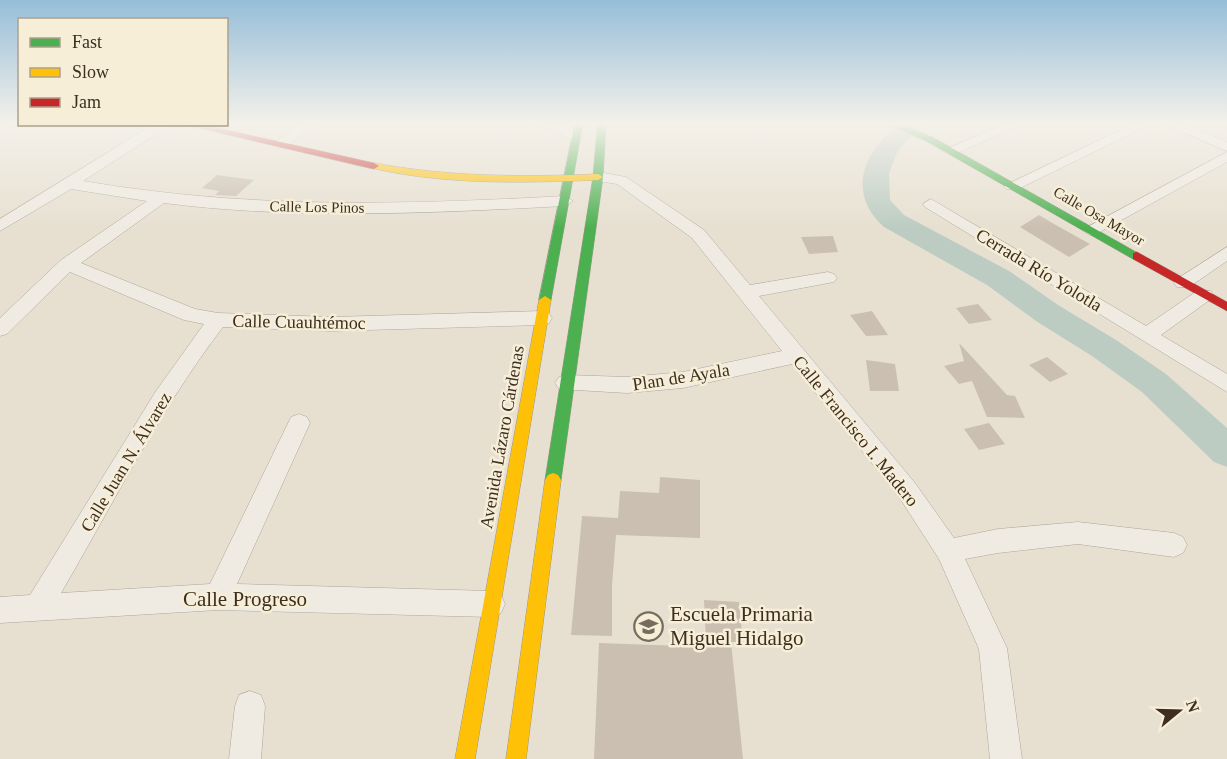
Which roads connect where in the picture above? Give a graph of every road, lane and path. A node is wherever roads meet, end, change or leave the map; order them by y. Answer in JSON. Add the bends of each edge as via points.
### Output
{"nodes":[{"id":1,"x":111,"y":158,"type":"edge"},
{"id":2,"x":344,"y":158,"type":"edge"},
{"id":3,"x":573,"y":158,"type":"edge"},
{"id":4,"x":599,"y":158,"type":"edge"},
{"id":5,"x":963,"y":158,"type":"edge"},
{"id":6,"x":1071,"y":158,"type":"edge"},
{"id":7,"x":1223,"y":158,"type":"edge"},
{"id":8,"x":598,"y":177,"type":"junction"},
{"id":9,"x":569,"y":179,"type":"junction"},
{"id":10,"x":70,"y":184,"type":"junction"},
{"id":11,"x":1012,"y":186,"type":"junction"},
{"id":12,"x":160,"y":199,"type":"junction"},
{"id":13,"x":565,"y":201,"type":"junction"},
{"id":14,"x":931,"y":204,"type":"dead end"},
{"id":15,"x":0,"y":226,"type":"edge"},
{"id":16,"x":1090,"y":230,"type":"junction"},
{"id":17,"x":1227,"y":253,"type":"edge"},
{"id":18,"x":67,"y":264,"type":"junction"},
{"id":19,"x":828,"y":278,"type":"dead end"},
{"id":20,"x":1183,"y":283,"type":"junction"},
{"id":21,"x":745,"y":292,"type":"junction"},
{"id":22,"x":1204,"y":294,"type":"junction"},
{"id":23,"x":1227,"y":307,"type":"edge"},
{"id":24,"x":542,"y":318,"type":"junction"},
{"id":25,"x":218,"y":320,"type":"junction"},
{"id":26,"x":0,"y":329,"type":"edge"},
{"id":27,"x":1147,"y":335,"type":"junction"},
{"id":28,"x":795,"y":356,"type":"junction"},
{"id":29,"x":566,"y":383,"type":"junction"},
{"id":30,"x":1227,"y":384,"type":"edge"},
{"id":31,"x":299,"y":423,"type":"dead end"},
{"id":32,"x":1174,"y":545,"type":"dead end"},
{"id":33,"x":948,"y":551,"type":"junction"},
{"id":34,"x":218,"y":597,"type":"junction"},
{"id":35,"x":491,"y":604,"type":"junction"},
{"id":36,"x":38,"y":607,"type":"junction"},
{"id":37,"x":1,"y":612,"type":"edge"},
{"id":38,"x":249,"y":706,"type":"dead end"},
{"id":39,"x":246,"y":759,"type":"edge"},
{"id":40,"x":465,"y":759,"type":"edge"},
{"id":41,"x":516,"y":759,"type":"edge"},
{"id":42,"x":1006,"y":759,"type":"edge"}],
"edges":[{"from":1,"to":10,"type":"street"},
{"from":2,"to":9,"type":"main road","via":[[416,175],[496,181]]},
{"from":3,"to":9,"type":"main road","name":"Avenida Lázaro Cárdenas"},
{"from":4,"to":8,"type":"main road"},
{"from":5,"to":11,"type":"main road","name":"Calle Osa Mayor"},
{"from":6,"to":11,"type":"street"},
{"from":7,"to":16,"type":"street"},
{"from":8,"to":9,"type":"main road"},
{"from":8,"to":21,"type":"street","name":"Calle Francisco I. Madero","via":[[621,180],[691,229]]},
{"from":8,"to":29,"type":"main road"},
{"from":9,"to":13,"type":"main road","name":"Avenida Lázaro Cárdenas"},
{"from":10,"to":12,"type":"street","name":"Calle Los Pinos"},
{"from":10,"to":15,"type":"street"},
{"from":11,"to":16,"type":"main road","name":"Calle Osa Mayor"},
{"from":12,"to":13,"type":"street","name":"Calle Los Pinos","via":[[296,208],[398,209]]},
{"from":12,"to":18,"type":"street"},
{"from":13,"to":24,"type":"main road","name":"Avenida Lázaro Cárdenas"},
{"from":14,"to":27,"type":"street","name":"Cerrada Río Yolotla"},
{"from":16,"to":20,"type":"main road","name":"Calle Osa Mayor"},
{"from":17,"to":20,"type":"street"},
{"from":18,"to":25,"type":"street","name":"Calle Cuauhtémoc","via":[[191,315]]},
{"from":18,"to":26,"type":"street"},
{"from":19,"to":21,"type":"street"},
{"from":20,"to":22,"type":"main road","name":"Calle Osa Mayor"},
{"from":21,"to":28,"type":"street","name":"Calle Francisco I. Madero"},
{"from":22,"to":23,"type":"main road","name":"Calle Osa Mayor"},
{"from":22,"to":27,"type":"street"},
{"from":24,"to":25,"type":"street","name":"Calle Cuauhtémoc","via":[[331,324]]},
{"from":24,"to":35,"type":"main road","name":"Avenida Lázaro Cárdenas"},
{"from":25,"to":36,"type":"street","name":"Calle Juan N. Álvarez","via":[[164,397]]},
{"from":27,"to":30,"type":"street","name":"Cerrada Río Yolotla"},
{"from":28,"to":29,"type":"street","name":"Plan de Ayala","via":[[683,380],[627,386]]},
{"from":28,"to":33,"type":"street","name":"Calle Francisco I. Madero","via":[[907,490]]},
{"from":29,"to":41,"type":"main road"},
{"from":31,"to":34,"type":"street"},
{"from":32,"to":33,"type":"street","via":[[1078,533],[998,541]]},
{"from":33,"to":42,"type":"street","name":"Calle Francisco I. Madero","via":[[993,648]]},
{"from":34,"to":35,"type":"street","name":"Calle Progreso"},
{"from":34,"to":36,"type":"street","name":"Calle Progreso"},
{"from":35,"to":40,"type":"main road","name":"Avenida Lázaro Cárdenas"},
{"from":36,"to":37,"type":"street","name":"Calle Progreso"},
{"from":38,"to":39,"type":"street"}]}
